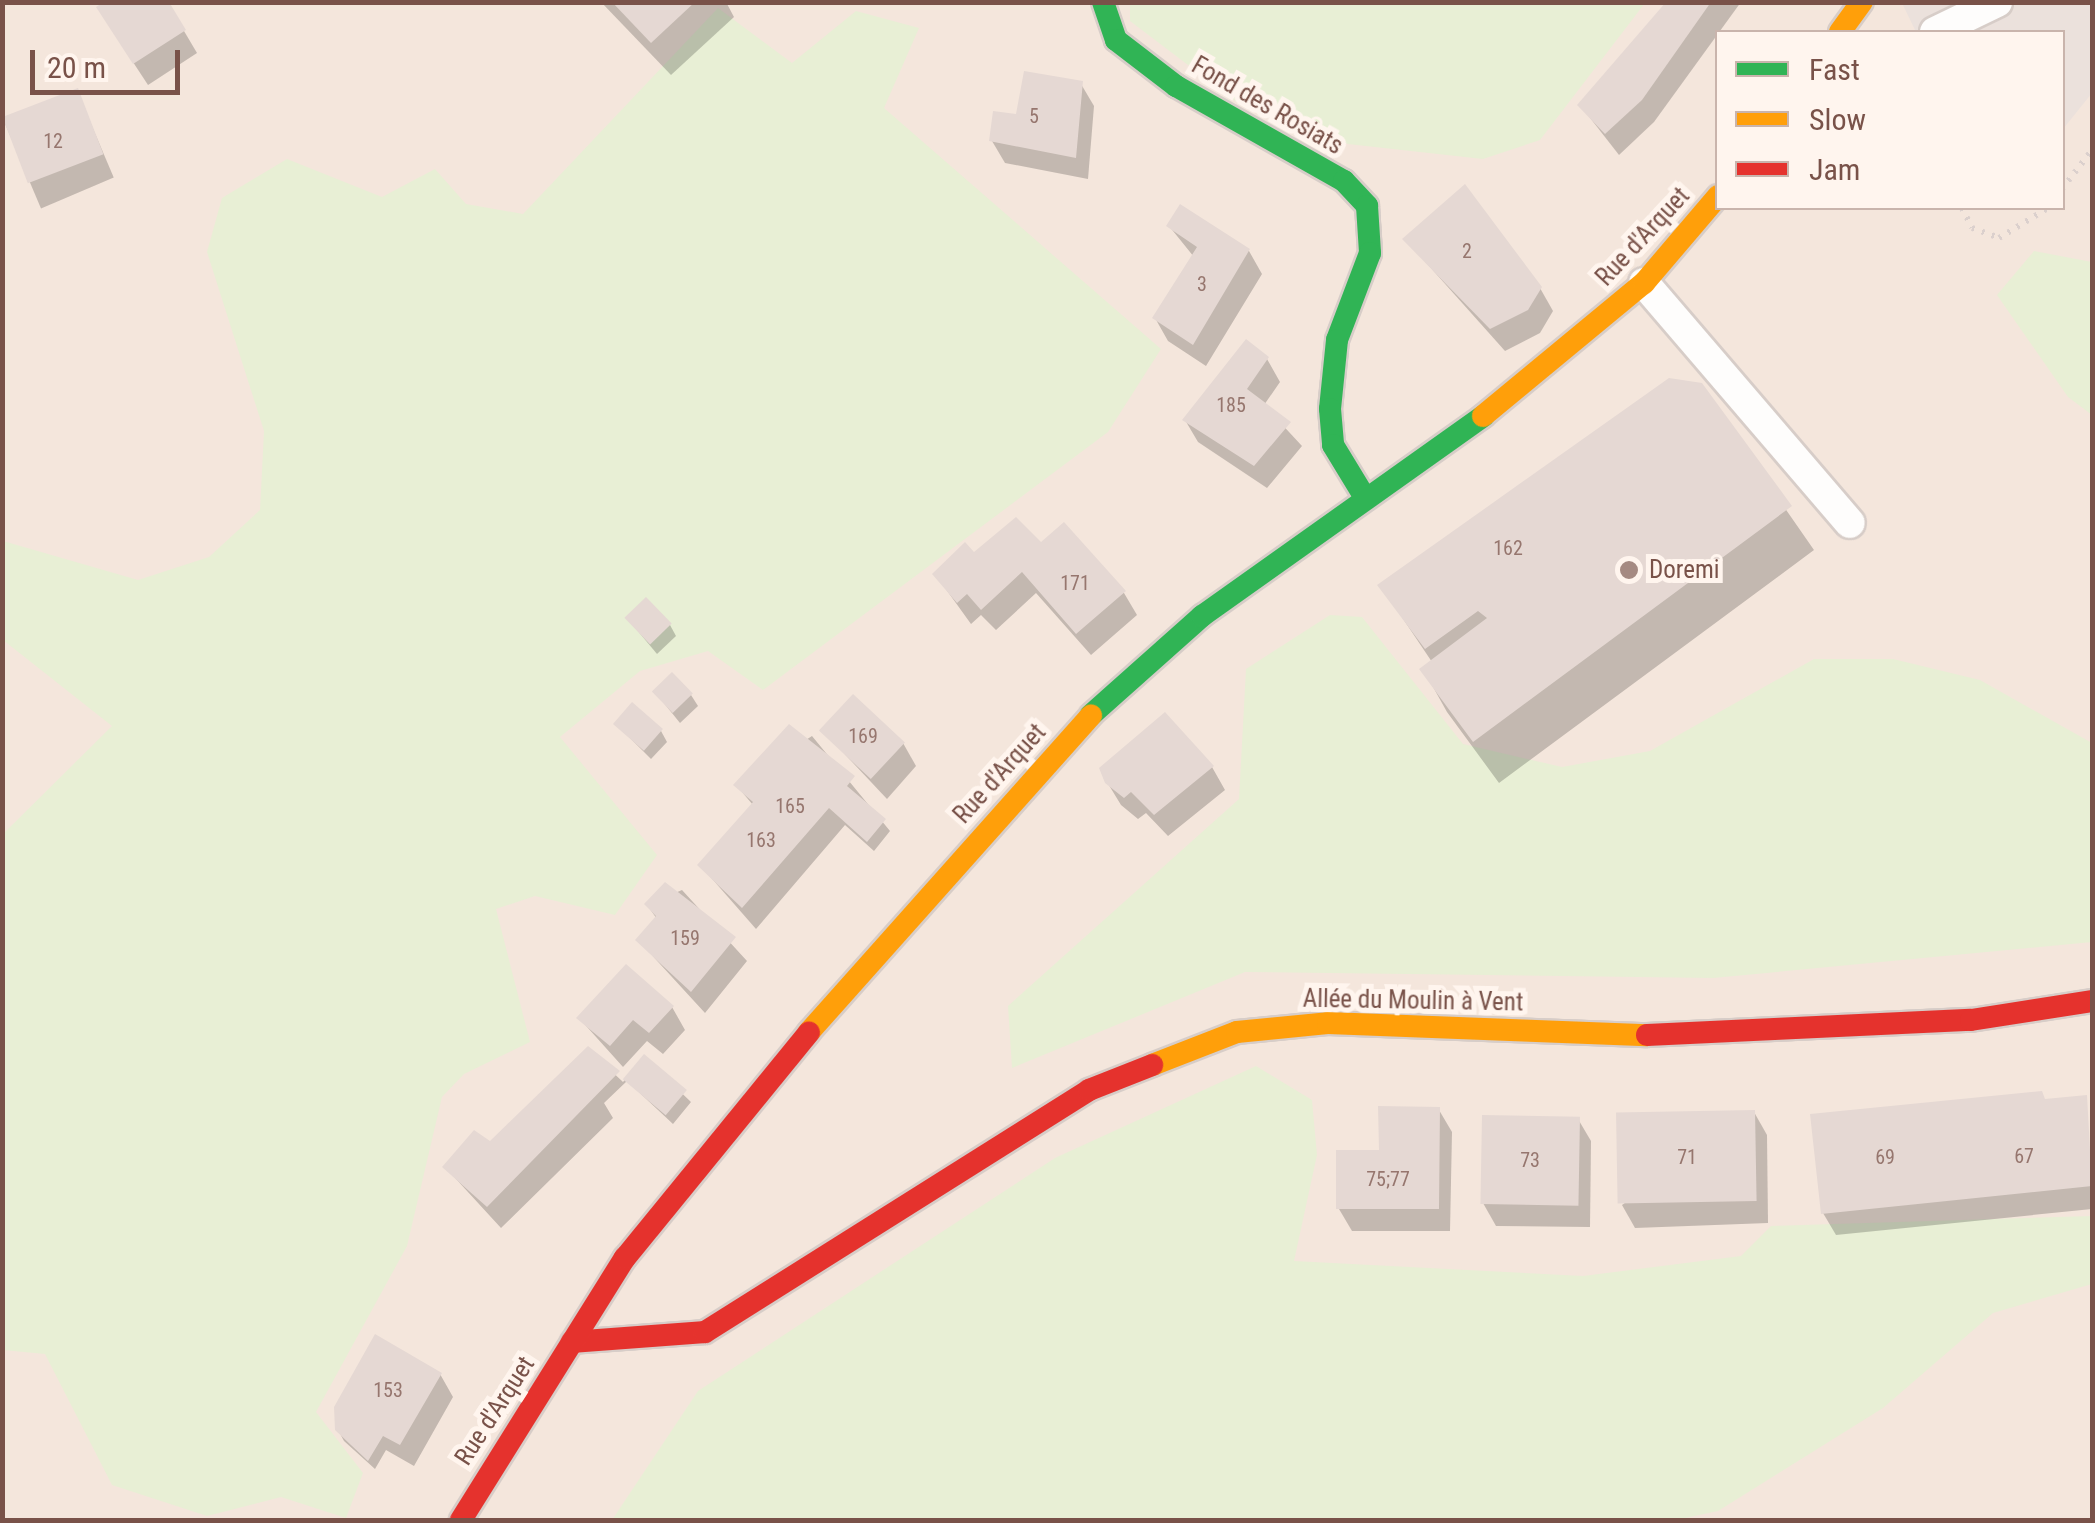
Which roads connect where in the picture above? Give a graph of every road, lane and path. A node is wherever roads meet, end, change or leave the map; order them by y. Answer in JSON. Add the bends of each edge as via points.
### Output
{"nodes":[{"id":1,"x":1103,"y":2,"type":"edge"},
{"id":2,"x":1862,"y":2,"type":"edge"},
{"id":3,"x":1997,"y":2,"type":"edge"},
{"id":4,"x":1841,"y":30,"type":"edge"},
{"id":5,"x":1938,"y":30,"type":"edge"},
{"id":6,"x":2092,"y":150,"type":"edge"},
{"id":7,"x":2065,"y":185,"type":"edge"},
{"id":8,"x":1715,"y":199,"type":"edge"},
{"id":9,"x":1963,"y":210,"type":"edge"},
{"id":10,"x":2045,"y":210,"type":"edge"},
{"id":11,"x":1644,"y":282,"type":"junction"},
{"id":12,"x":1364,"y":496,"type":"junction"},
{"id":13,"x":1850,"y":523,"type":"dead end"},
{"id":14,"x":2092,"y":1001,"type":"edge"},
{"id":15,"x":572,"y":1342,"type":"junction"},
{"id":16,"x":461,"y":1520,"type":"edge"}],
"edges":[{"from":1,"to":12,"type":"street","name":"Fond des Rosiats","via":[[1116,40],[1176,86],[1344,181],[1367,206],[1370,253],[1337,340],[1330,409],[1333,445]]},
{"from":2,"to":4,"type":"street"},
{"from":3,"to":5,"type":"lane"},
{"from":6,"to":7,"type":"path"},
{"from":8,"to":11,"type":"street","name":"Rue d'Arquet"},
{"from":9,"to":10,"type":"path","via":[[1972,228],[1999,238]]},
{"from":11,"to":12,"type":"street","name":"Rue d'Arquet","via":[[1510,396]]},
{"from":11,"to":13,"type":"lane"},
{"from":12,"to":15,"type":"street","name":"Rue d'Arquet","via":[[1202,616],[1075,730],[824,1013],[625,1258]]},
{"from":14,"to":15,"type":"street","name":"Allée du Moulin à Vent","via":[[1972,1020],[1656,1035],[1328,1023],[1236,1032],[1089,1090],[705,1332]]},
{"from":15,"to":16,"type":"street","name":"Rue d'Arquet"}]}
